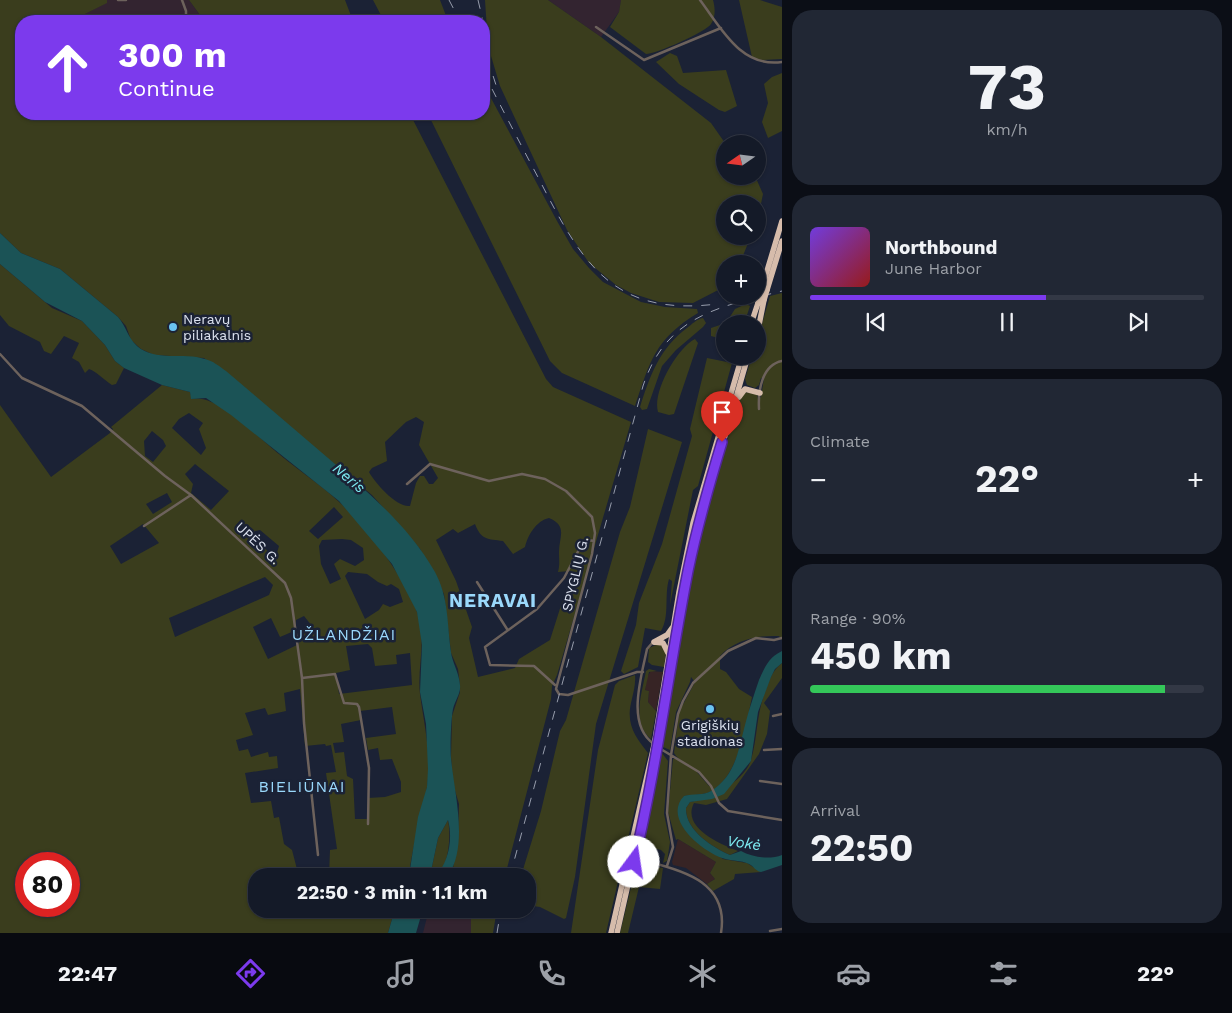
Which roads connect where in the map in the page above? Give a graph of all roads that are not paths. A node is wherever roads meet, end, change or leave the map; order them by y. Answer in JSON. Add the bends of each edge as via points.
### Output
{"nodes":[{"id":1,"x":118,"y":0,"type":"edge"},
{"id":2,"x":126,"y":0,"type":"edge"},
{"id":3,"x":182,"y":0,"type":"edge"},
{"id":4,"x":700,"y":0,"type":"edge"},
{"id":5,"x":186,"y":15,"type":"edge"},
{"id":6,"x":596,"y":27,"type":"dead end"},
{"id":7,"x":721,"y":28,"type":"junction"},
{"id":8,"x":782,"y":62,"type":"edge"},
{"id":9,"x":782,"y":220,"type":"edge"},
{"id":10,"x":782,"y":241,"type":"edge"},
{"id":11,"x":766,"y":283,"type":"edge"},
{"id":12,"x":766,"y":285,"type":"edge"},
{"id":13,"x":0,"y":354,"type":"edge"},
{"id":14,"x":782,"y":361,"type":"edge"},
{"id":15,"x":739,"y":365,"type":"edge"},
{"id":16,"x":746,"y":365,"type":"edge"},
{"id":17,"x":748,"y":365,"type":"edge"},
{"id":18,"x":760,"y":392,"type":"junction"},
{"id":19,"x":759,"y":408,"type":"dead end"},
{"id":20,"x":406,"y":484,"type":"dead end"},
{"id":21,"x":191,"y":495,"type":"junction"},
{"id":22,"x":702,"y":511,"type":"junction"},
{"id":23,"x":144,"y":526,"type":"dead end"},
{"id":24,"x":594,"y":541,"type":"junction"},
{"id":25,"x":477,"y":582,"type":"dead end"},
{"id":26,"x":674,"y":624,"type":"junction"},
{"id":27,"x":507,"y":629,"type":"junction"},
{"id":28,"x":782,"y":638,"type":"edge"},
{"id":29,"x":654,"y":642,"type":"junction"},
{"id":30,"x":668,"y":660,"type":"junction"},
{"id":31,"x":644,"y":672,"type":"junction"},
{"id":32,"x":302,"y":678,"type":"junction"},
{"id":33,"x":556,"y":685,"type":"junction"},
{"id":34,"x":782,"y":714,"type":"edge"},
{"id":35,"x":773,"y":716,"type":"dead end"},
{"id":36,"x":657,"y":741,"type":"junction"},
{"id":37,"x":764,"y":750,"type":"dead end"},
{"id":38,"x":782,"y":750,"type":"edge"},
{"id":39,"x":656,"y":751,"type":"junction"},
{"id":40,"x":671,"y":755,"type":"junction"},
{"id":41,"x":760,"y":781,"type":"dead end"},
{"id":42,"x":782,"y":784,"type":"edge"},
{"id":43,"x":782,"y":820,"type":"edge"},
{"id":44,"x":368,"y":824,"type":"dead end"},
{"id":45,"x":637,"y":850,"type":"junction"},
{"id":46,"x":318,"y":855,"type":"dead end"},
{"id":47,"x":647,"y":862,"type":"junction"},
{"id":48,"x":667,"y":866,"type":"junction"},
{"id":49,"x":631,"y":874,"type":"junction"},
{"id":50,"x":782,"y":929,"type":"edge"},
{"id":51,"x":770,"y":931,"type":"dead end"},
{"id":52,"x":611,"y":933,"type":"edge"},
{"id":53,"x":617,"y":933,"type":"edge"},
{"id":54,"x":721,"y":933,"type":"edge"}],
"edges":[{"from":1,"to":2,"type":"street"},
{"from":3,"to":5,"type":"street"},
{"from":4,"to":7,"type":"street"},
{"from":6,"to":7,"type":"street","via":[[644,60]]},
{"from":7,"to":8,"type":"street","via":[[747,56],[760,62]]},
{"from":9,"to":11,"type":"highway"},
{"from":10,"to":12,"type":"highway"},
{"from":13,"to":21,"type":"street","name":"UPĖS G.","via":[[22,378],[82,406]]},
{"from":14,"to":18,"type":"street","via":[[770,365]]},
{"from":15,"to":26,"type":"highway","via":[[702,489]]},
{"from":16,"to":22,"type":"highway"},
{"from":17,"to":18,"type":"highway","via":[[745,384]]},
{"from":18,"to":19,"type":"street"},
{"from":18,"to":22,"type":"highway","via":[[745,389],[740,392]]},
{"from":20,"to":24,"type":"street","name":"SPYGLIŲ G.","via":[[430,464],[488,481],[522,474],[545,479],[586,509],[594,522]]},
{"from":21,"to":23,"type":"street"},
{"from":21,"to":32,"type":"street","name":"UPĖS G.","via":[[285,583],[291,598]]},
{"from":22,"to":36,"type":"highway"},
{"from":24,"to":27,"type":"street","via":[[582,544],[564,578],[537,609]]},
{"from":24,"to":33,"type":"street","name":"SPYGLIŲ G."},
{"from":25,"to":27,"type":"street"},
{"from":26,"to":29,"type":"highway","via":[[670,633]]},
{"from":26,"to":30,"type":"highway"},
{"from":27,"to":33,"type":"street","via":[[486,645],[489,664],[534,666]]},
{"from":28,"to":40,"type":"street","via":[[750,640],[709,666],[693,683],[679,710]]},
{"from":29,"to":30,"type":"highway","via":[[665,645]]},
{"from":29,"to":31,"type":"street","via":[[647,649]]},
{"from":30,"to":36,"type":"highway","via":[[658,708]]},
{"from":31,"to":33,"type":"street","via":[[564,695],[557,692]]},
{"from":31,"to":40,"type":"street","via":[[637,716],[639,727],[647,739]]},
{"from":32,"to":44,"type":"street","via":[[335,674],[344,703],[360,707],[369,768]]},
{"from":32,"to":46,"type":"street","name":"UPĖS G."},
{"from":34,"to":35,"type":"street"},
{"from":36,"to":39,"type":"highway","bridge":true},
{"from":37,"to":38,"type":"street"},
{"from":39,"to":45,"type":"highway"},
{"from":39,"to":52,"type":"highway"},
{"from":40,"to":43,"type":"street","via":[[699,772],[718,801],[731,812]]},
{"from":40,"to":48,"type":"street","via":[[667,813],[673,847]]},
{"from":41,"to":42,"type":"street"},
{"from":45,"to":47,"type":"highway","via":[[640,858]]},
{"from":45,"to":49,"type":"highway"},
{"from":47,"to":48,"type":"street"},
{"from":47,"to":49,"type":"highway","via":[[636,863]]},
{"from":48,"to":54,"type":"street","via":[[691,874],[706,885],[720,909]]},
{"from":49,"to":53,"type":"highway"},
{"from":50,"to":51,"type":"street"}]}
